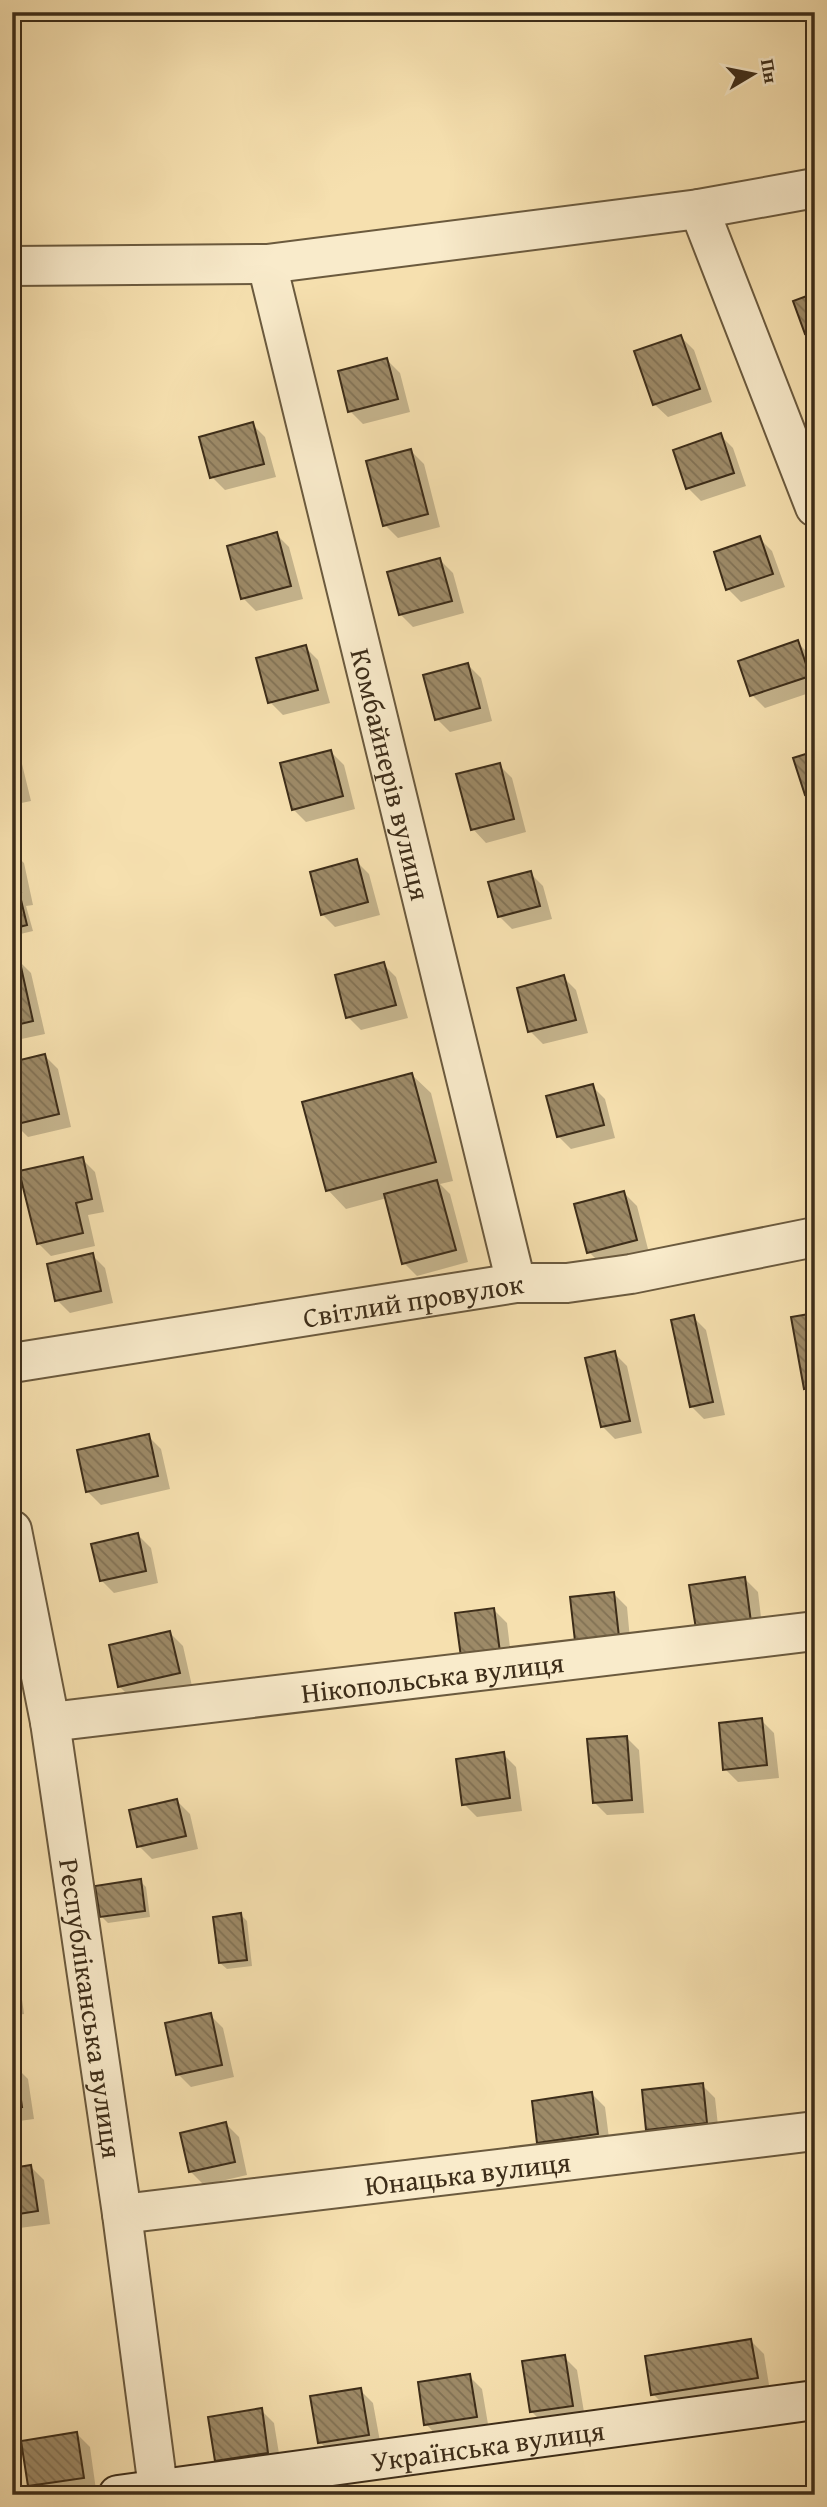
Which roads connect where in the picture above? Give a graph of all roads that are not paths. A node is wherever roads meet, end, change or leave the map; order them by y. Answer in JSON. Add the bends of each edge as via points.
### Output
{"nodes":[{"id":1,"x":815,"y":188,"type":"edge"},
{"id":2,"x":699,"y":209,"type":"junction"},
{"id":3,"x":267,"y":264,"type":"junction"},
{"id":4,"x":12,"y":266,"type":"edge"},
{"id":5,"x":815,"y":507,"type":"edge"},
{"id":6,"x":815,"y":1237,"type":"edge"},
{"id":7,"x":516,"y":1283,"type":"junction"},
{"id":8,"x":12,"y":1363,"type":"edge"},
{"id":9,"x":12,"y":1530,"type":"edge"},
{"id":10,"x":815,"y":1631,"type":"edge"},
{"id":11,"x":50,"y":1722,"type":"junction"},
{"id":12,"x":815,"y":2131,"type":"edge"},
{"id":13,"x":122,"y":2214,"type":"junction"},
{"id":14,"x":815,"y":2400,"type":"edge"},
{"id":15,"x":158,"y":2488,"type":"junction"},
{"id":16,"x":118,"y":2495,"type":"edge"}],
"edges":[{"from":1,"to":2,"type":"street"},
{"from":2,"to":3,"type":"street"},
{"from":2,"to":5,"type":"street"},
{"from":3,"to":4,"type":"street"},
{"from":3,"to":7,"type":"street","name":"Комбайнерів вулиця"},
{"from":6,"to":7,"type":"street","name":"Світлий провулок","via":[[631,1274],[566,1283]]},
{"from":7,"to":8,"type":"street","name":"Світлий провулок"},
{"from":9,"to":11,"type":"street","name":"Республіканська вулиця"},
{"from":10,"to":11,"type":"street","name":"Нікопольська вулиця"},
{"from":11,"to":13,"type":"street","name":"Республіканська вулиця"},
{"from":12,"to":13,"type":"street","name":"Юнацька вулиця"},
{"from":13,"to":15,"type":"street","name":"Республіканська вулиця"},
{"from":14,"to":15,"type":"street","name":"Українська вулиця"},
{"from":15,"to":16,"type":"street","name":"Українська вулиця"}]}
